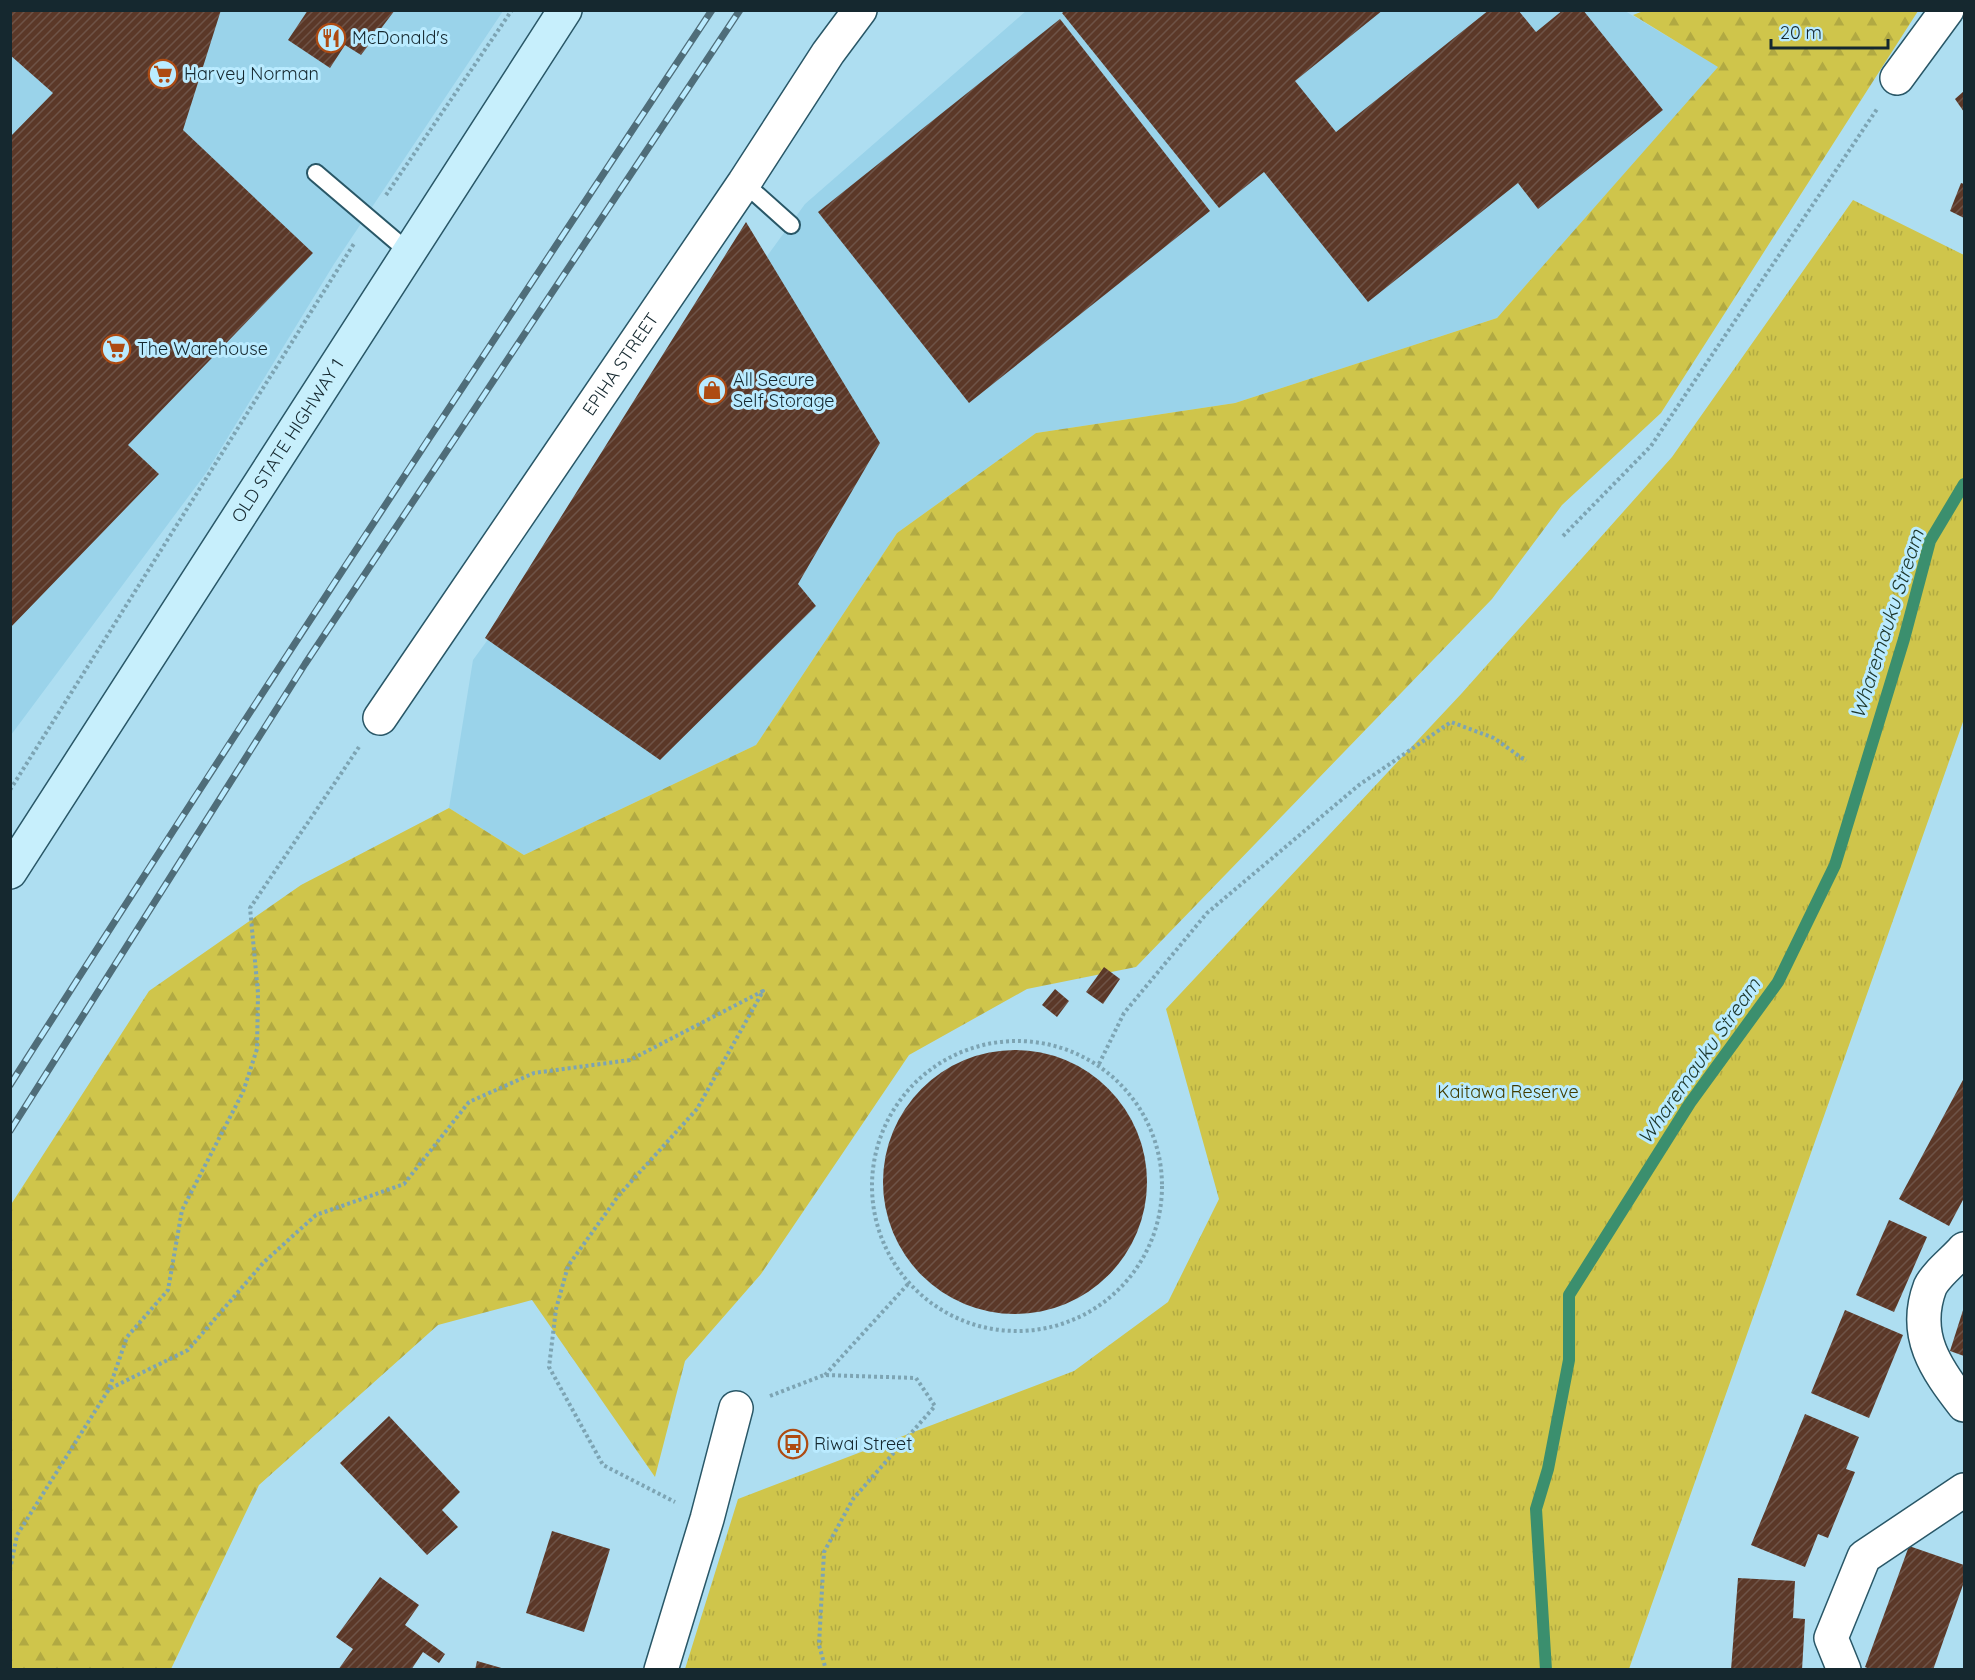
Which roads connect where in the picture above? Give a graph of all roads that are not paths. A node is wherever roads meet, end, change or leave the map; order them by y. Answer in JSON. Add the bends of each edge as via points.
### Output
{"nodes":[{"id":1,"x":565,"y":10,"type":"edge"},
{"id":2,"x":860,"y":10,"type":"edge"},
{"id":3,"x":1947,"y":10,"type":"edge"},
{"id":4,"x":1897,"y":78,"type":"road end"},
{"id":5,"x":316,"y":173,"type":"dead end"},
{"id":6,"x":744,"y":183,"type":"junction"},
{"id":7,"x":790,"y":225,"type":"dead end"},
{"id":8,"x":410,"y":253,"type":"junction"},
{"id":9,"x":380,"y":718,"type":"road end"},
{"id":10,"x":15,"y":857,"type":"edge"},
{"id":11,"x":1965,"y":1249,"type":"edge"},
{"id":12,"x":1965,"y":1406,"type":"edge"},
{"id":13,"x":736,"y":1408,"type":"road end"},
{"id":14,"x":1965,"y":1490,"type":"edge"},
{"id":15,"x":661,"y":1670,"type":"edge"},
{"id":16,"x":1844,"y":1670,"type":"edge"}],
"edges":[{"from":1,"to":8,"type":"main road","name":"OLD STATE HIGHWAY 1"},
{"from":2,"to":6,"type":"street","name":"EPIHA STREET"},
{"from":3,"to":4,"type":"street"},
{"from":5,"to":8,"type":"lane"},
{"from":6,"to":7,"type":"lane"},
{"from":6,"to":9,"type":"street","name":"EPIHA STREET"},
{"from":8,"to":10,"type":"main road","name":"OLD STATE HIGHWAY 1"},
{"from":11,"to":12,"type":"street","via":[[1931,1286],[1922,1329],[1937,1371]]},
{"from":13,"to":15,"type":"street"},
{"from":14,"to":16,"type":"street","via":[[1864,1557],[1831,1638]]}]}
